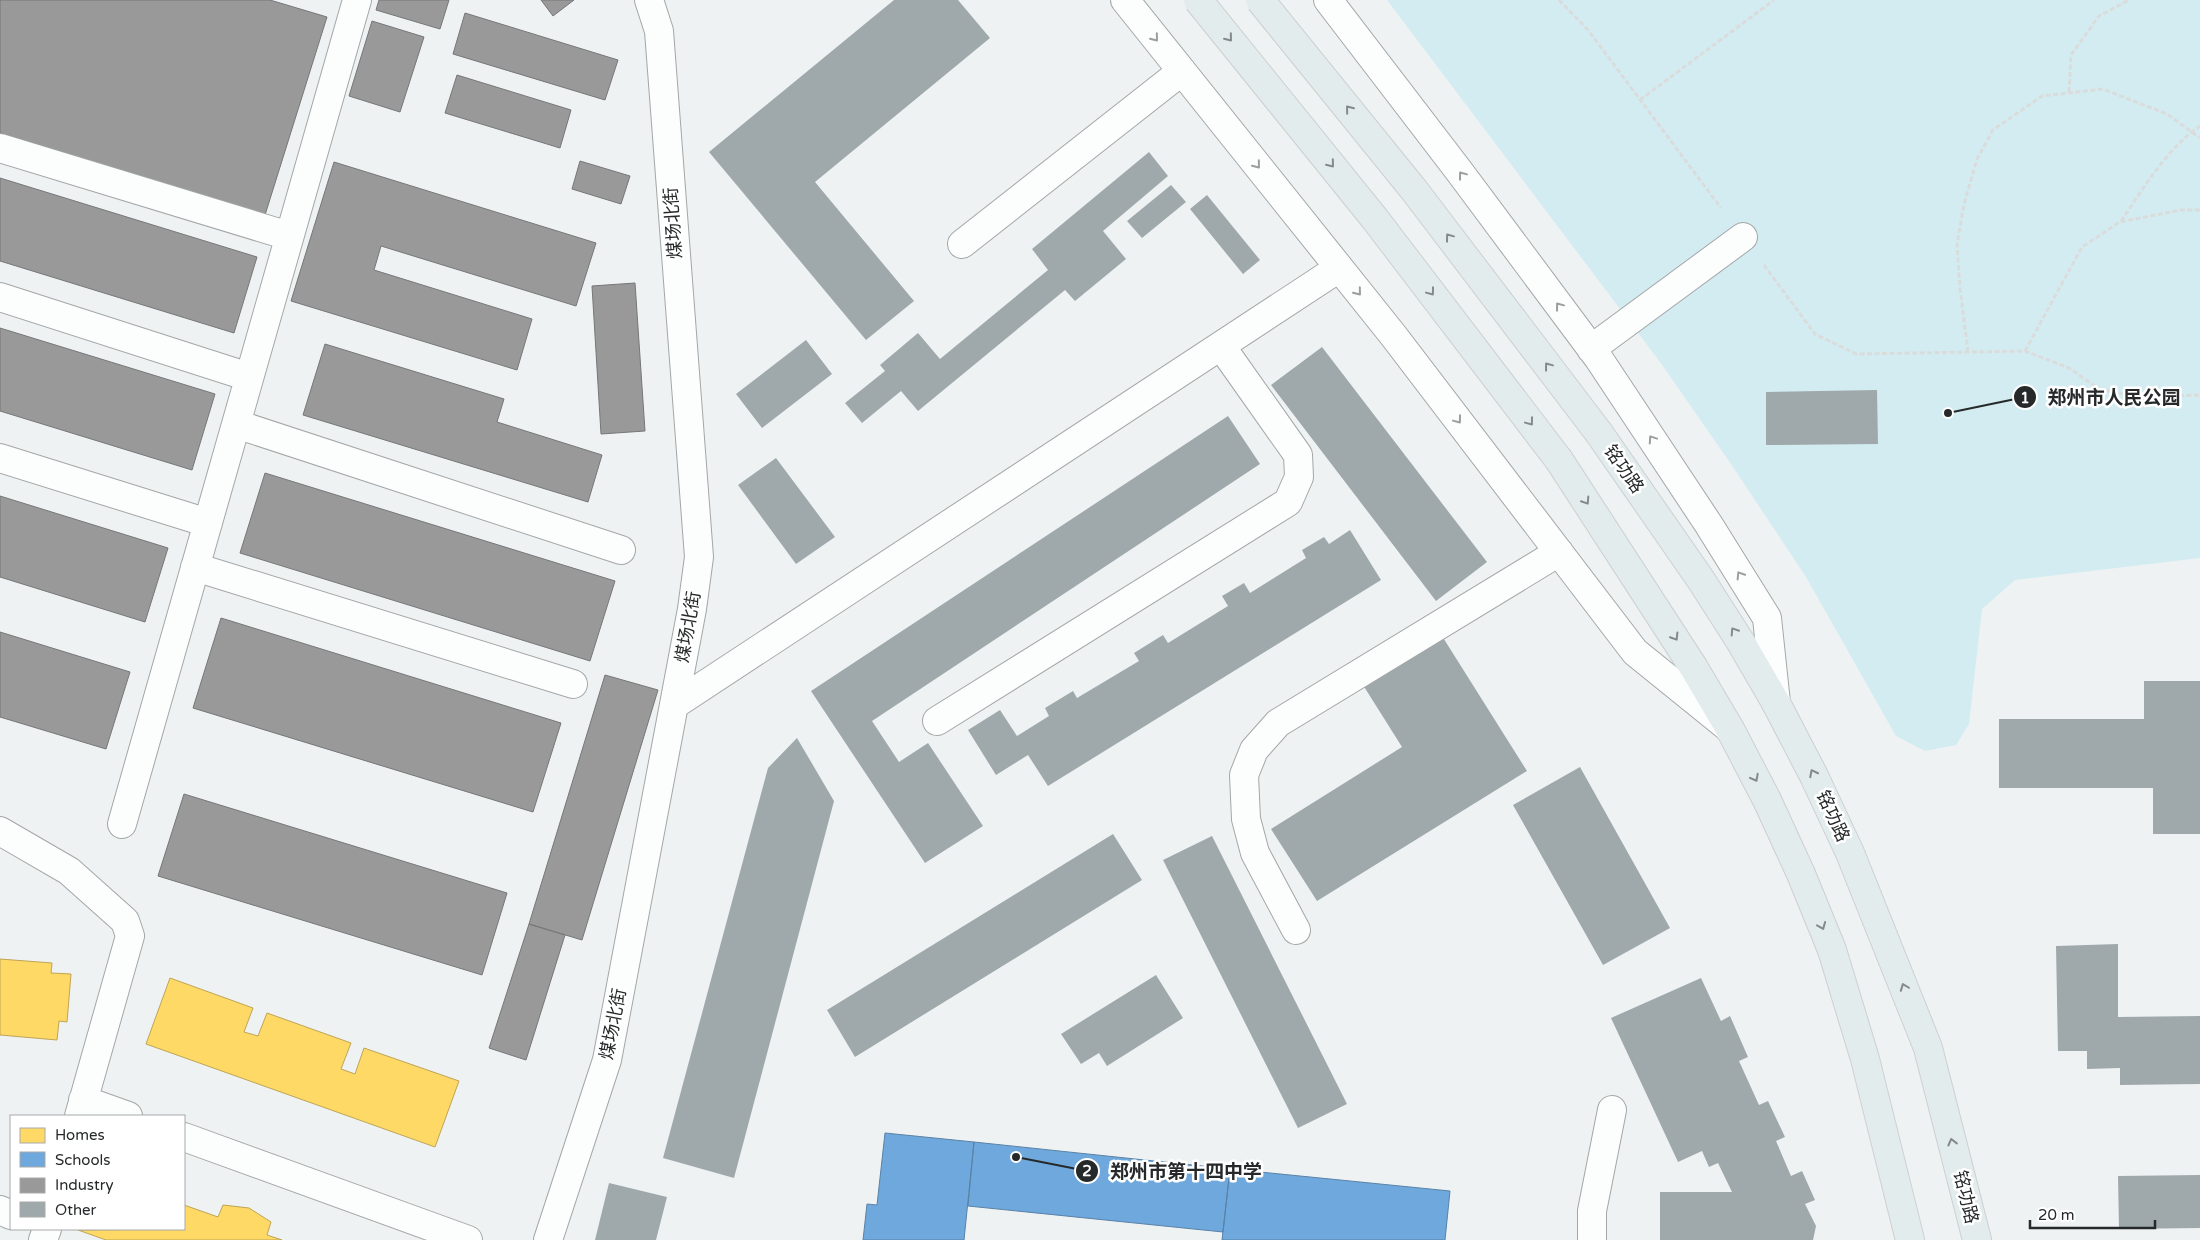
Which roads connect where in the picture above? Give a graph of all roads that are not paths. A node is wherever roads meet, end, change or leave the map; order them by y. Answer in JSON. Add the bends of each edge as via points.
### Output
{"nodes":[{"id":1,"x":357,"y":0,"type":"edge"},
{"id":2,"x":648,"y":0,"type":"edge"},
{"id":3,"x":1125,"y":0,"type":"edge"},
{"id":4,"x":1198,"y":0,"type":"edge"},
{"id":5,"x":1260,"y":0,"type":"edge"},
{"id":6,"x":1328,"y":0,"type":"edge"},
{"id":7,"x":1182,"y":71,"type":"junction"},
{"id":8,"x":0,"y":148,"type":"edge"},
{"id":9,"x":290,"y":236,"type":"junction"},
{"id":10,"x":1743,"y":237,"type":"road end"},
{"id":11,"x":962,"y":244,"type":"dead end"},
{"id":12,"x":1340,"y":268,"type":"junction"},
{"id":13,"x":0,"y":297,"type":"edge"},
{"id":14,"x":1221,"y":346,"type":"junction"},
{"id":15,"x":1591,"y":349,"type":"junction"},
{"id":16,"x":249,"y":377,"type":"junction"},
{"id":17,"x":236,"y":424,"type":"junction"},
{"id":18,"x":0,"y":458,"type":"edge"},
{"id":19,"x":208,"y":523,"type":"junction"},
{"id":20,"x":621,"y":550,"type":"dead end"},
{"id":21,"x":1559,"y":552,"type":"junction"},
{"id":22,"x":195,"y":567,"type":"junction"},
{"id":23,"x":573,"y":684,"type":"dead end"},
{"id":24,"x":1776,"y":703,"type":"junction"},
{"id":25,"x":674,"y":705,"type":"junction"},
{"id":26,"x":937,"y":721,"type":"dead end"},
{"id":27,"x":1730,"y":729,"type":"junction"},
{"id":28,"x":122,"y":824,"type":"dead end"},
{"id":29,"x":0,"y":831,"type":"edge"},
{"id":30,"x":1296,"y":930,"type":"dead end"},
{"id":31,"x":81,"y":1108,"type":"edge"},
{"id":32,"x":1612,"y":1110,"type":"dead end"},
{"id":33,"x":122,"y":1115,"type":"edge"},
{"id":34,"x":185,"y":1137,"type":"edge"},
{"id":35,"x":468,"y":1240,"type":"edge"},
{"id":36,"x":548,"y":1240,"type":"edge"},
{"id":37,"x":1592,"y":1240,"type":"edge"},
{"id":38,"x":1910,"y":1240,"type":"edge"},
{"id":39,"x":1978,"y":1240,"type":"edge"}],
"edges":[{"from":1,"to":9,"type":"street"},
{"from":2,"to":25,"type":"street","name":"煤场北街","via":[[658,31],[699,557]]},
{"from":3,"to":7,"type":"street","one_way":true},
{"from":4,"to":27,"type":"main road","one_way":true,"bridge":true,"via":[[1376,219],[1559,460],[1656,607]]},
{"from":24,"to":5,"type":"main road","name":"铭功路","one_way":true,"bridge":true,"via":[[1701,580],[1599,432],[1414,190]]},
{"from":15,"to":6,"type":"street","one_way":true},
{"from":7,"to":11,"type":"street"},
{"from":7,"to":12,"type":"street","one_way":true},
{"from":8,"to":9,"type":"street"},
{"from":9,"to":16,"type":"street"},
{"from":10,"to":15,"type":"street"},
{"from":12,"to":14,"type":"street"},
{"from":12,"to":21,"type":"street","one_way":true},
{"from":13,"to":16,"type":"street"},
{"from":14,"to":25,"type":"street"},
{"from":14,"to":26,"type":"street","via":[[1298,455],[1299,477],[1288,502]]},
{"from":24,"to":15,"type":"street","one_way":true,"via":[[1768,618]]},
{"from":16,"to":17,"type":"street"},
{"from":17,"to":19,"type":"street"},
{"from":17,"to":20,"type":"street"},
{"from":18,"to":19,"type":"street"},
{"from":19,"to":22,"type":"street"},
{"from":21,"to":27,"type":"street","via":[[1635,652]]},
{"from":21,"to":30,"type":"street","via":[[1278,723],[1254,750],[1244,775],[1246,819],[1255,853]]},
{"from":22,"to":23,"type":"street"},
{"from":22,"to":28,"type":"street"},
{"from":39,"to":24,"type":"main road","name":"铭功路","one_way":true,"via":[[1928,1048],[1850,853]]},
{"from":25,"to":36,"type":"street","name":"煤场北街","via":[[607,1060]]},
{"from":27,"to":38,"type":"main road","one_way":true,"via":[[1771,808],[1832,950],[1865,1059]]},
{"from":29,"to":31,"type":"street","via":[[69,871],[125,921],[130,936]]},
{"from":31,"to":33,"type":"street"},
{"from":32,"to":37,"type":"street","via":[[1592,1211]]},
{"from":34,"to":35,"type":"street"}]}
